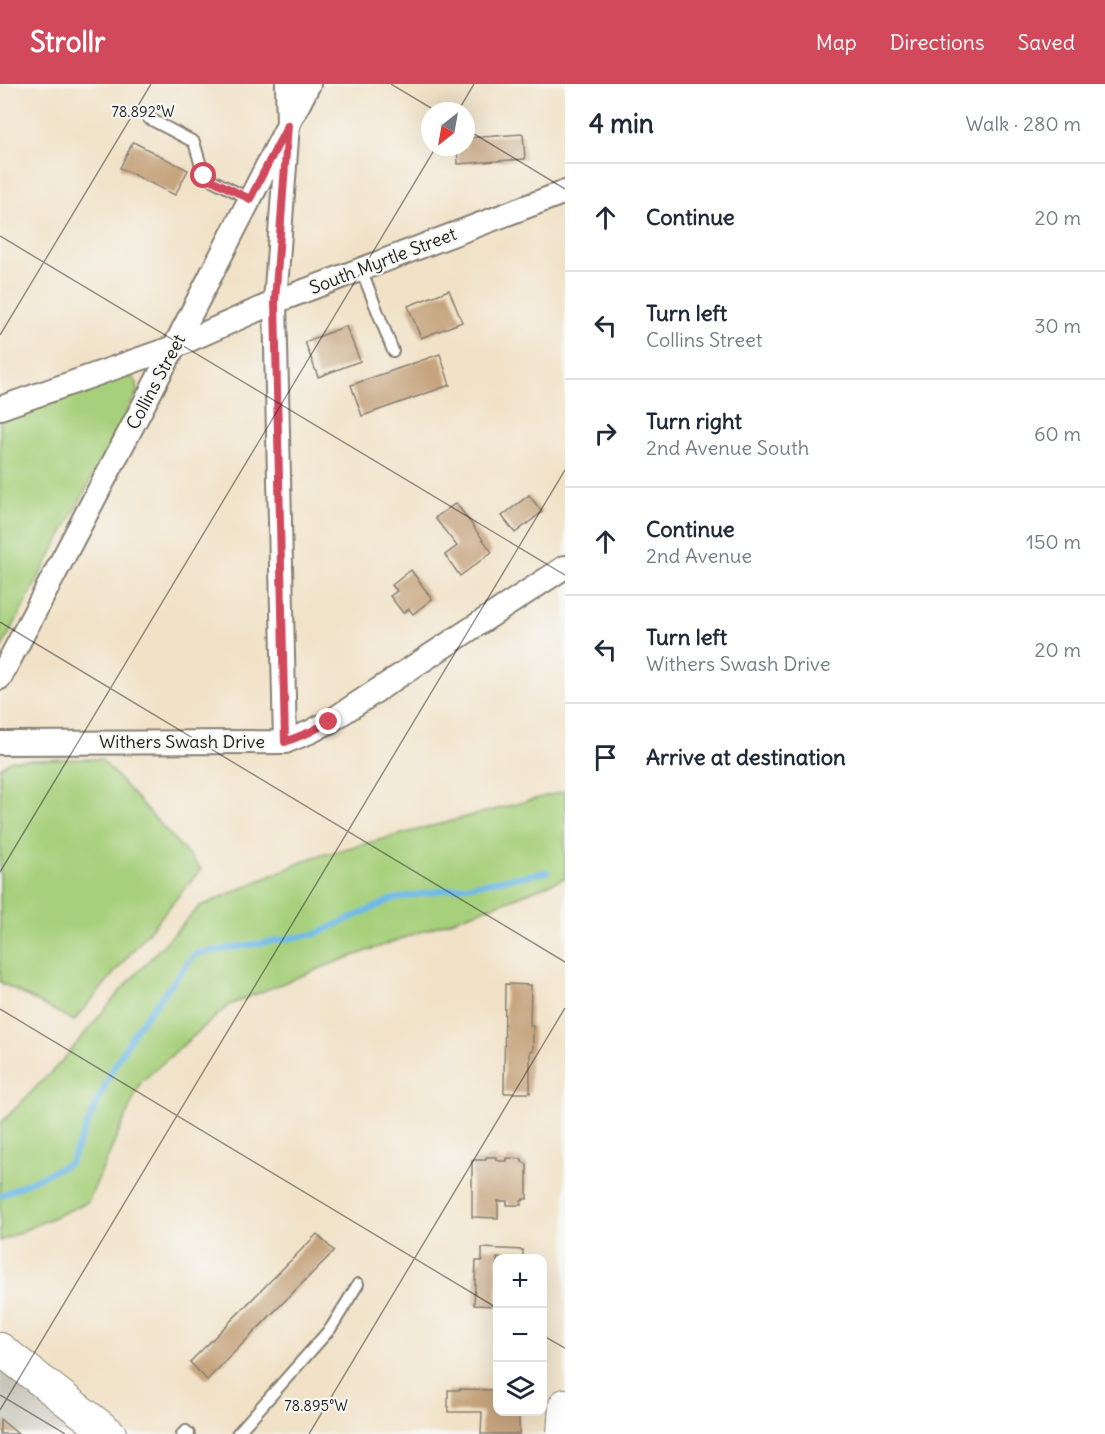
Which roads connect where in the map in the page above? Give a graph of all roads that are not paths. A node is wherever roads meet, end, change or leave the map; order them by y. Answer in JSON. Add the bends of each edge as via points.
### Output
{"nodes":[{"id":1,"x":287,"y":84,"type":"edge"},
{"id":2,"x":309,"y":84,"type":"edge"},
{"id":3,"x":148,"y":118,"type":"dead end"},
{"id":4,"x":288,"y":125,"type":"junction"},
{"id":5,"x":565,"y":192,"type":"edge"},
{"id":6,"x":250,"y":199,"type":"junction"},
{"id":7,"x":361,"y":269,"type":"junction"},
{"id":8,"x":275,"y":302,"type":"junction"},
{"id":9,"x":174,"y":347,"type":"junction"},
{"id":10,"x":393,"y":351,"type":"dead end"},
{"id":11,"x":0,"y":408,"type":"edge"},
{"id":12,"x":565,"y":567,"type":"edge"},
{"id":13,"x":0,"y":678,"type":"edge"},
{"id":14,"x":285,"y":742,"type":"junction"},
{"id":15,"x":0,"y":743,"type":"edge"},
{"id":16,"x":358,"y":1284,"type":"dead end"},
{"id":17,"x":0,"y":1349,"type":"edge"},
{"id":18,"x":110,"y":1434,"type":"edge"},
{"id":19,"x":182,"y":1434,"type":"edge"},
{"id":20,"x":189,"y":1434,"type":"edge"},
{"id":21,"x":237,"y":1434,"type":"edge"}],
"edges":[{"from":1,"to":4,"type":"street"},
{"from":2,"to":4,"type":"street","name":"Collins Street"},
{"from":3,"to":6,"type":"lane","via":[[194,142],[204,176]]},
{"from":4,"to":6,"type":"street","name":"Collins Street"},
{"from":4,"to":8,"type":"street"},
{"from":5,"to":7,"type":"street","name":"South Myrtle Street"},
{"from":6,"to":9,"type":"street","name":"Collins Street"},
{"from":7,"to":8,"type":"street","name":"South Myrtle Street"},
{"from":7,"to":10,"type":"lane"},
{"from":8,"to":9,"type":"street","name":"South Myrtle Street"},
{"from":8,"to":14,"type":"street"},
{"from":9,"to":11,"type":"street","name":"South Myrtle Street"},
{"from":9,"to":13,"type":"street","name":"Collins Street"},
{"from":12,"to":14,"type":"street","name":"Withers Swash Drive","via":[[329,722]]},
{"from":14,"to":15,"type":"street","name":"Withers Swash Drive"},
{"from":16,"to":21,"type":"lane","via":[[331,1328]]},
{"from":17,"to":18,"type":"main road"},
{"from":19,"to":20,"type":"lane"}]}
